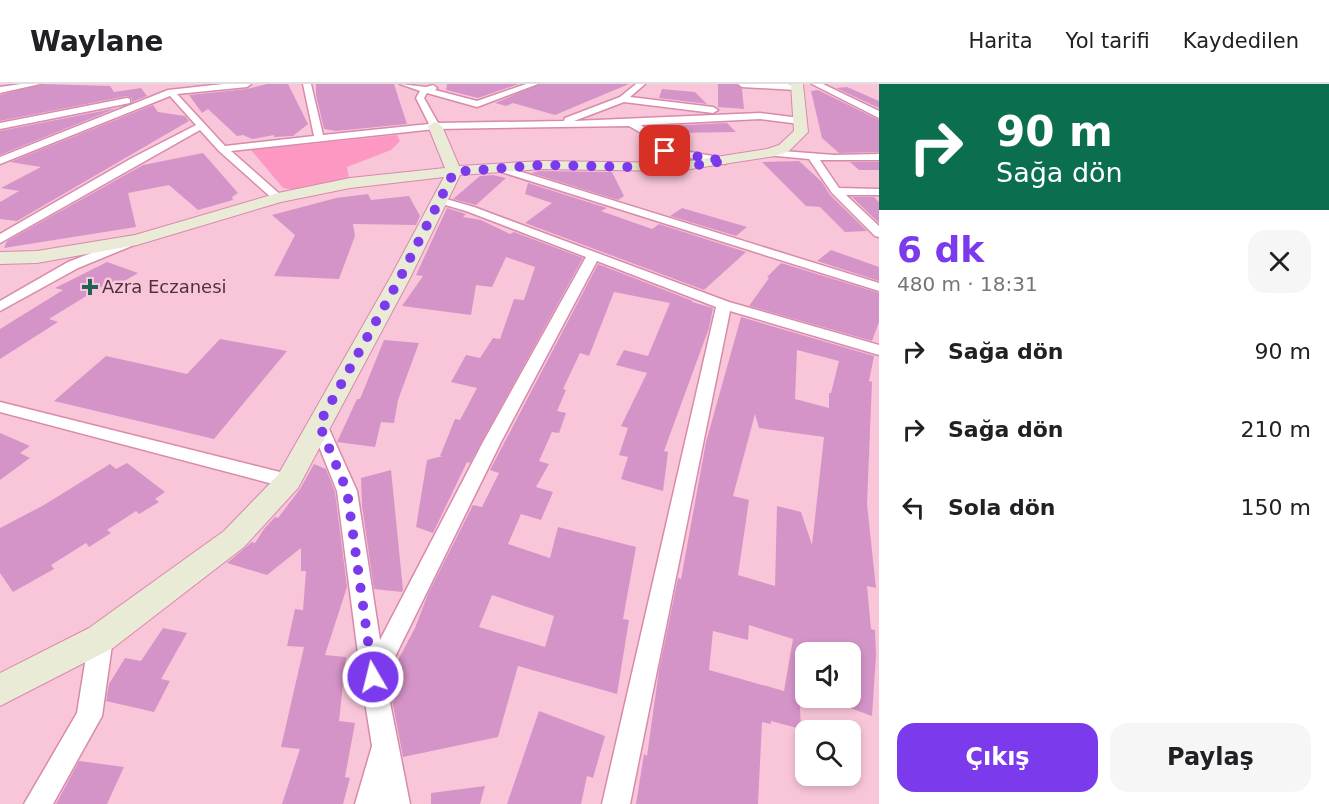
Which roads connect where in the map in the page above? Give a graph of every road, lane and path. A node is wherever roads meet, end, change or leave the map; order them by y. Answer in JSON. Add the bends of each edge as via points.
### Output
{"nodes":[{"id":1,"x":36,"y":84,"type":"edge"},
{"id":2,"x":247,"y":84,"type":"edge"},
{"id":3,"x":307,"y":84,"type":"edge"},
{"id":4,"x":404,"y":84,"type":"edge"},
{"id":5,"x":446,"y":84,"type":"edge"},
{"id":6,"x":534,"y":84,"type":"edge"},
{"id":7,"x":641,"y":84,"type":"edge"},
{"id":8,"x":748,"y":84,"type":"edge"},
{"id":9,"x":816,"y":84,"type":"edge"},
{"id":10,"x":797,"y":86,"type":"edge"},
{"id":11,"x":167,"y":88,"type":"edge"},
{"id":12,"x":0,"y":90,"type":"edge"},
{"id":13,"x":424,"y":91,"type":"junction"},
{"id":14,"x":623,"y":99,"type":"junction"},
{"id":15,"x":477,"y":104,"type":"junction"},
{"id":16,"x":457,"y":110,"type":"dead end"},
{"id":17,"x":879,"y":115,"type":"edge"},
{"id":18,"x":760,"y":116,"type":"junction"},
{"id":19,"x":436,"y":121,"type":"junction"},
{"id":20,"x":800,"y":121,"type":"junction"},
{"id":21,"x":632,"y":123,"type":"junction"},
{"id":22,"x":556,"y":124,"type":"junction"},
{"id":23,"x":0,"y":126,"type":"edge"},
{"id":24,"x":200,"y":126,"type":"junction"},
{"id":25,"x":319,"y":138,"type":"junction"},
{"id":26,"x":223,"y":149,"type":"junction"},
{"id":27,"x":770,"y":153,"type":"junction"},
{"id":28,"x":813,"y":157,"type":"junction"},
{"id":29,"x":879,"y":157,"type":"edge"},
{"id":30,"x":0,"y":161,"type":"edge"},
{"id":31,"x":725,"y":161,"type":"junction"},
{"id":32,"x":499,"y":168,"type":"junction"},
{"id":33,"x":454,"y":172,"type":"junction"},
{"id":34,"x":836,"y":191,"type":"junction"},
{"id":35,"x":879,"y":192,"type":"edge"},
{"id":36,"x":278,"y":198,"type":"junction"},
{"id":37,"x":439,"y":200,"type":"junction"},
{"id":38,"x":879,"y":233,"type":"edge"},
{"id":39,"x":0,"y":239,"type":"edge"},
{"id":40,"x":137,"y":240,"type":"junction"},
{"id":41,"x":593,"y":256,"type":"junction"},
{"id":42,"x":0,"y":258,"type":"edge"},
{"id":43,"x":879,"y":287,"type":"edge"},
{"id":44,"x":724,"y":305,"type":"junction"},
{"id":45,"x":0,"y":307,"type":"edge"},
{"id":46,"x":879,"y":350,"type":"edge"},
{"id":47,"x":0,"y":407,"type":"edge"},
{"id":48,"x":319,"y":424,"type":"junction"},
{"id":49,"x":288,"y":481,"type":"junction"},
{"id":50,"x":101,"y":638,"type":"junction"},
{"id":51,"x":373,"y":677,"type":"junction"},
{"id":52,"x":0,"y":690,"type":"edge"},
{"id":53,"x":385,"y":746,"type":"junction"},
{"id":54,"x":38,"y":804,"type":"edge"},
{"id":55,"x":369,"y":804,"type":"edge"},
{"id":56,"x":396,"y":804,"type":"edge"},
{"id":57,"x":616,"y":804,"type":"edge"}],
"edges":[{"from":1,"to":12,"type":"street"},
{"from":2,"to":11,"type":"street"},
{"from":3,"to":25,"type":"street"},
{"from":4,"to":13,"type":"street"},
{"from":5,"to":13,"type":"street"},
{"from":6,"to":15,"type":"street"},
{"from":7,"to":14,"type":"street"},
{"from":8,"to":10,"type":"street"},
{"from":9,"to":17,"type":"street"},
{"from":10,"to":20,"type":"street"},
{"from":11,"to":23,"type":"street"},
{"from":11,"to":24,"type":"street"},
{"from":11,"to":30,"type":"street"},
{"from":13,"to":15,"type":"street"},
{"from":13,"to":19,"type":"street","via":[[420,98]]},
{"from":14,"to":18,"type":"street"},
{"from":14,"to":22,"type":"street"},
{"from":15,"to":16,"type":"street"},
{"from":18,"to":20,"type":"street"},
{"from":18,"to":21,"type":"street"},
{"from":19,"to":22,"type":"street"},
{"from":19,"to":25,"type":"street"},
{"from":19,"to":33,"type":"street"},
{"from":20,"to":27,"type":"street","via":[[801,132],[784,148]]},
{"from":21,"to":22,"type":"street"},
{"from":21,"to":31,"type":"street","via":[[665,151]]},
{"from":24,"to":26,"type":"street"},
{"from":24,"to":39,"type":"street"},
{"from":25,"to":26,"type":"street"},
{"from":26,"to":36,"type":"street"},
{"from":27,"to":28,"type":"street"},
{"from":27,"to":31,"type":"street"},
{"from":28,"to":29,"type":"street"},
{"from":28,"to":34,"type":"street"},
{"from":31,"to":32,"type":"street","via":[[677,168]]},
{"from":32,"to":33,"type":"street"},
{"from":32,"to":43,"type":"street"},
{"from":33,"to":36,"type":"street","via":[[350,183]]},
{"from":33,"to":37,"type":"street"},
{"from":34,"to":35,"type":"street"},
{"from":34,"to":38,"type":"street"},
{"from":36,"to":40,"type":"street"},
{"from":37,"to":41,"type":"street"},
{"from":37,"to":48,"type":"street"},
{"from":40,"to":42,"type":"street","via":[[37,257]]},
{"from":40,"to":45,"type":"street","via":[[73,265]]},
{"from":41,"to":44,"type":"street"},
{"from":41,"to":51,"type":"street","via":[[492,442]]},
{"from":44,"to":46,"type":"street"},
{"from":44,"to":57,"type":"street"},
{"from":47,"to":49,"type":"street"},
{"from":48,"to":49,"type":"street"},
{"from":48,"to":51,"type":"street","via":[[347,491]]},
{"from":49,"to":50,"type":"street","via":[[234,538]]},
{"from":50,"to":52,"type":"street"},
{"from":50,"to":54,"type":"street","via":[[88,716]]},
{"from":51,"to":53,"type":"street"},
{"from":53,"to":55,"type":"street"},
{"from":53,"to":56,"type":"street"}]}
